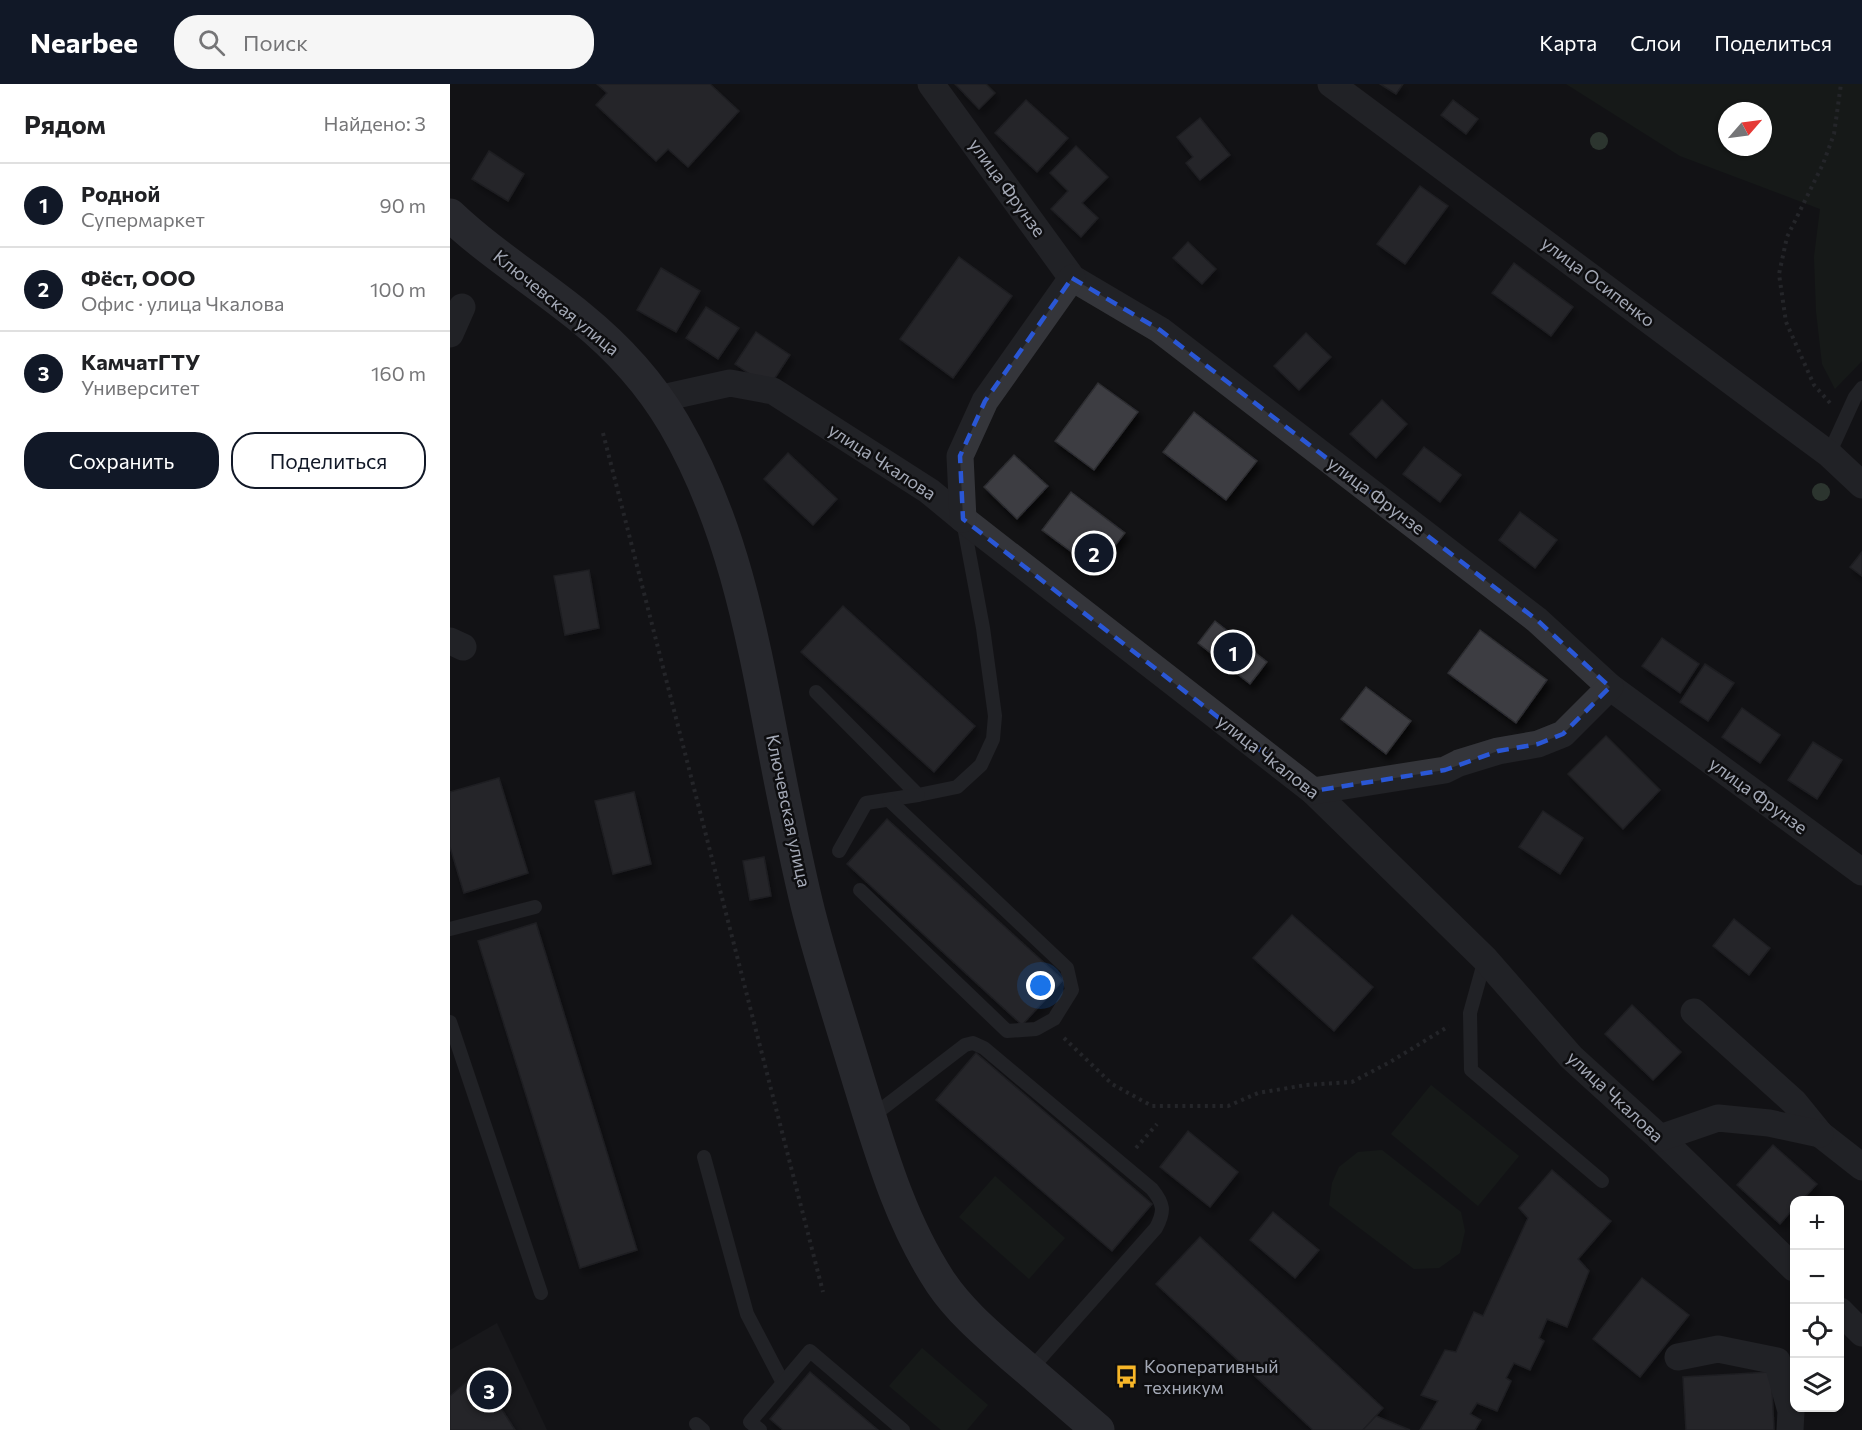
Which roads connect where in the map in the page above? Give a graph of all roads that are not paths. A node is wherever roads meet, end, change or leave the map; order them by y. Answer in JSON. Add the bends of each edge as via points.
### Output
{"nodes":[{"id":1,"x":931,"y":84,"type":"edge"},
{"id":2,"x":1331,"y":84,"type":"edge"},
{"id":3,"x":450,"y":215,"type":"edge"},
{"id":4,"x":1072,"y":278,"type":"junction"},
{"id":5,"x":462,"y":307,"type":"dead end"},
{"id":6,"x":450,"y":334,"type":"edge"},
{"id":7,"x":1862,"y":388,"type":"edge"},
{"id":8,"x":658,"y":399,"type":"junction"},
{"id":9,"x":1829,"y":454,"type":"junction"},
{"id":10,"x":1862,"y":485,"type":"edge"},
{"id":11,"x":963,"y":519,"type":"junction"},
{"id":12,"x":1610,"y":687,"type":"junction"},
{"id":13,"x":816,"y":692,"type":"dead end"},
{"id":14,"x":1313,"y":790,"type":"junction"},
{"id":15,"x":918,"y":795,"type":"junction"},
{"id":16,"x":889,"y":800,"type":"junction"},
{"id":17,"x":839,"y":851,"type":"dead end"},
{"id":18,"x":1862,"y":872,"type":"edge"},
{"id":19,"x":860,"y":890,"type":"dead end"},
{"id":20,"x":535,"y":907,"type":"dead end"},
{"id":21,"x":450,"y":928,"type":"edge"},
{"id":22,"x":1485,"y":959,"type":"junction"},
{"id":23,"x":1694,"y":1012,"type":"dead end"},
{"id":24,"x":450,"y":1022,"type":"edge"},
{"id":25,"x":870,"y":1118,"type":"junction"},
{"id":26,"x":1820,"y":1134,"type":"junction"},
{"id":27,"x":1660,"y":1138,"type":"junction"},
{"id":28,"x":704,"y":1157,"type":"dead end"},
{"id":29,"x":1862,"y":1167,"type":"edge"},
{"id":30,"x":1602,"y":1181,"type":"dead end"},
{"id":31,"x":1790,"y":1264,"type":"edge"},
{"id":32,"x":541,"y":1293,"type":"dead end"},
{"id":33,"x":1844,"y":1316,"type":"edge"},
{"id":34,"x":1862,"y":1333,"type":"edge"},
{"id":35,"x":1678,"y":1357,"type":"dead end"},
{"id":36,"x":1029,"y":1371,"type":"junction"},
{"id":37,"x":783,"y":1383,"type":"junction"},
{"id":38,"x":760,"y":1430,"type":"edge"},
{"id":39,"x":903,"y":1430,"type":"edge"},
{"id":40,"x":1098,"y":1430,"type":"edge"},
{"id":41,"x":1790,"y":1430,"type":"edge"}],
"edges":[{"from":1,"to":4,"type":"street","name":"улица Фрунзе"},
{"from":2,"to":9,"type":"street","name":"улица Осипенко"},
{"from":3,"to":8,"type":"main road","name":"Ключевская улица","via":[[579,316],[641,376]]},
{"from":4,"to":11,"type":"street","via":[[985,401],[960,456]]},
{"from":4,"to":12,"type":"street","name":"улица Фрунзе","via":[[1160,330],[1537,620]]},
{"from":5,"to":6,"type":"street"},
{"from":7,"to":9,"type":"lane"},
{"from":8,"to":11,"type":"street","name":"улица Чкалова","via":[[729,383],[773,391],[929,490]]},
{"from":8,"to":25,"type":"main road","name":"Ключевская улица","via":[[706,487],[738,576],[809,912]]},
{"from":9,"to":10,"type":"street","name":"улица Осипенко"},
{"from":11,"to":14,"type":"street","name":"улица Чкалова"},
{"from":11,"to":15,"type":"lane","via":[[983,628],[995,716],[993,739],[981,765],[957,787]]},
{"from":12,"to":14,"type":"street","via":[[1563,734],[1538,744],[1498,751],[1445,770]]},
{"from":12,"to":18,"type":"street","name":"улица Фрунзе"},
{"from":13,"to":15,"type":"lane"},
{"from":14,"to":22,"type":"street","name":"улица Чкалова"},
{"from":15,"to":16,"type":"lane"},
{"from":16,"to":17,"type":"lane","via":[[866,803]]},
{"from":16,"to":19,"type":"lane","via":[[1067,968],[1072,990],[1054,1019],[1036,1029],[1007,1031]]},
{"from":20,"to":21,"type":"lane"},
{"from":22,"to":27,"type":"street","name":"улица Чкалова","via":[[1571,1057]]},
{"from":22,"to":30,"type":"lane","via":[[1470,1013],[1471,1070]]},
{"from":23,"to":26,"type":"street","via":[[1794,1102]]},
{"from":24,"to":32,"type":"lane"},
{"from":25,"to":36,"type":"main road","name":"Ключевская улица","via":[[909,1227],[943,1286],[965,1312]]},
{"from":25,"to":36,"type":"lane","via":[[965,1045],[973,1044],[984,1048],[1162,1201],[1162,1216],[1156,1228]]},
{"from":26,"to":27,"type":"street","via":[[1718,1118]]},
{"from":26,"to":29,"type":"street"},
{"from":27,"to":31,"type":"street","name":"улица Чкалова"},
{"from":28,"to":37,"type":"lane","via":[[747,1314]]},
{"from":33,"to":34,"type":"street"},
{"from":35,"to":41,"type":"street","via":[[1718,1348],[1777,1361],[1791,1411]]},
{"from":36,"to":40,"type":"main road","name":"Ключевская улица"},
{"from":37,"to":38,"type":"lane","via":[[750,1422]]},
{"from":37,"to":39,"type":"lane","via":[[810,1351]]}]}
